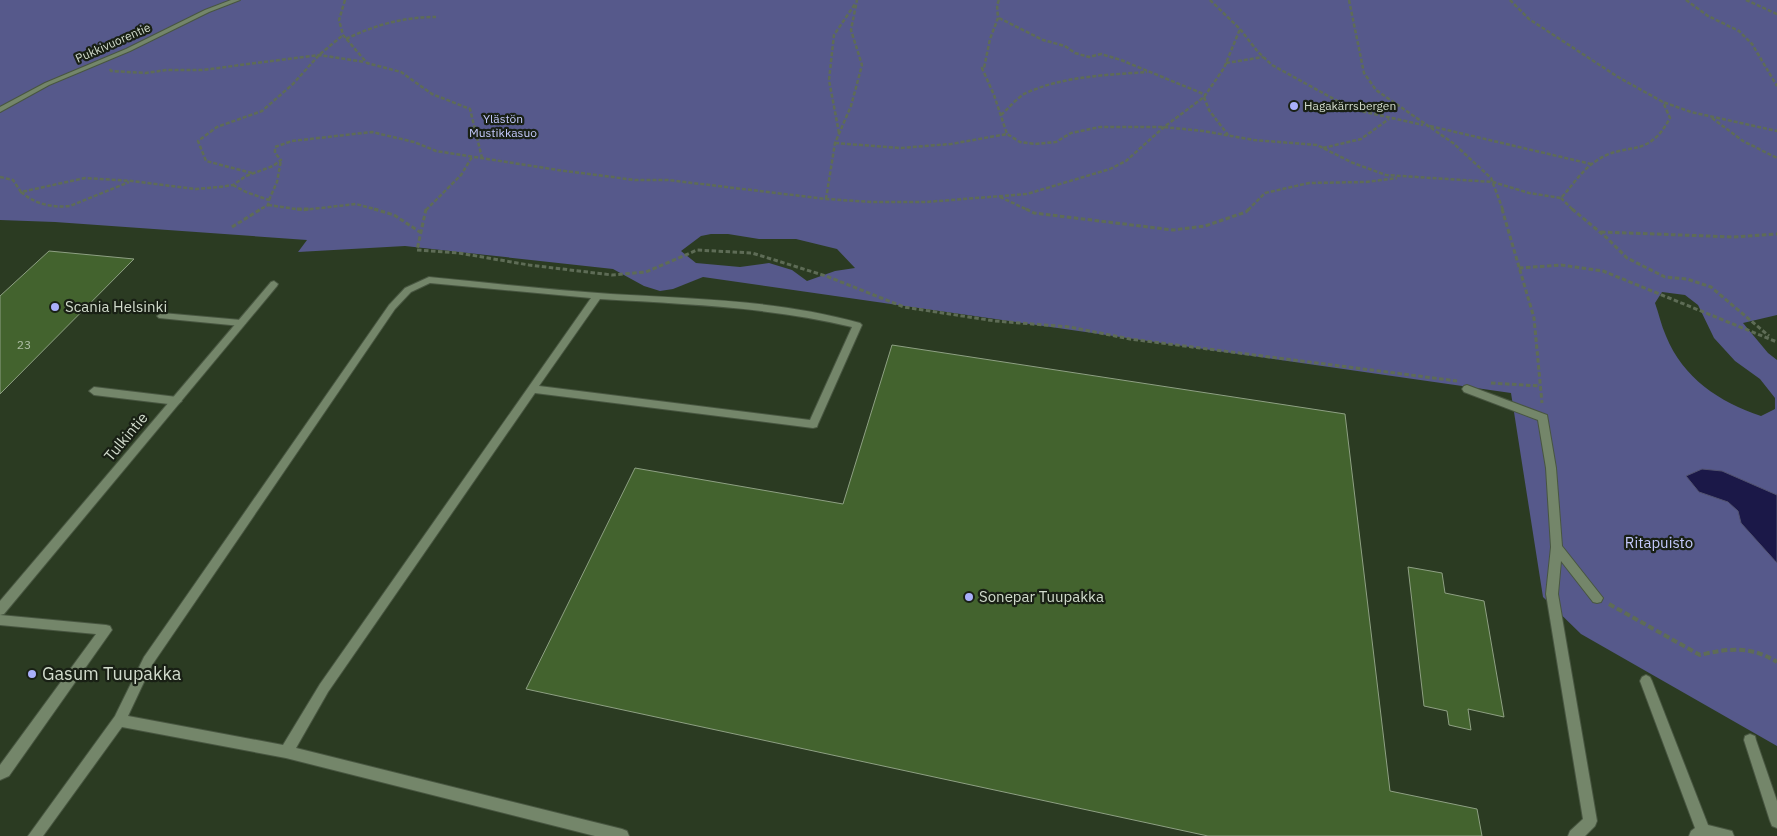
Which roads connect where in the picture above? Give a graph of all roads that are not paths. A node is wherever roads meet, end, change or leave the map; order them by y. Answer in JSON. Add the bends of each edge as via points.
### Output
{"nodes":[{"id":1,"x":237,"y":0,"type":"edge"},
{"id":2,"x":0,"y":110,"type":"edge"},
{"id":3,"x":274,"y":284,"type":"dead end"},
{"id":4,"x":597,"y":296,"type":"junction"},
{"id":5,"x":162,"y":316,"type":"dead end"},
{"id":6,"x":241,"y":323,"type":"junction"},
{"id":7,"x":1464,"y":385,"type":"road end"},
{"id":8,"x":532,"y":389,"type":"junction"},
{"id":9,"x":94,"y":391,"type":"dead end"},
{"id":10,"x":177,"y":401,"type":"junction"},
{"id":11,"x":1557,"y":547,"type":"junction"},
{"id":12,"x":1597,"y":598,"type":"road end"},
{"id":13,"x":0,"y":610,"type":"edge"},
{"id":14,"x":0,"y":620,"type":"edge"},
{"id":15,"x":1646,"y":681,"type":"dead end"},
{"id":16,"x":119,"y":720,"type":"junction"},
{"id":17,"x":1750,"y":740,"type":"dead end"},
{"id":18,"x":286,"y":752,"type":"junction"},
{"id":19,"x":0,"y":773,"type":"edge"},
{"id":20,"x":1777,"y":821,"type":"edge"},
{"id":21,"x":1699,"y":834,"type":"edge"},
{"id":22,"x":35,"y":836,"type":"edge"},
{"id":23,"x":622,"y":836,"type":"edge"},
{"id":24,"x":1576,"y":836,"type":"edge"},
{"id":25,"x":1727,"y":836,"type":"edge"}],
"edges":[{"from":1,"to":2,"type":"street","name":"Pukkivuorentie","via":[[47,84]]},
{"from":3,"to":6,"type":"street","name":"Tulkintie"},
{"from":4,"to":8,"type":"street"},
{"from":4,"to":8,"type":"street","via":[[741,304],[822,315],[857,325],[813,424]]},
{"from":4,"to":16,"type":"street","via":[[429,280],[408,290],[392,307],[148,661]]},
{"from":5,"to":6,"type":"street"},
{"from":6,"to":10,"type":"street","name":"Tulkintie"},
{"from":7,"to":11,"type":"street","via":[[1544,418]]},
{"from":8,"to":18,"type":"street","via":[[324,688]]},
{"from":9,"to":10,"type":"street"},
{"from":10,"to":13,"type":"street","name":"Tulkintie"},
{"from":11,"to":12,"type":"street"},
{"from":11,"to":24,"type":"street","via":[[1552,594],[1590,822]]},
{"from":14,"to":19,"type":"street","via":[[106,630]]},
{"from":15,"to":21,"type":"street"},
{"from":16,"to":18,"type":"street"},
{"from":16,"to":22,"type":"street"},
{"from":17,"to":20,"type":"street"},
{"from":18,"to":23,"type":"street"},
{"from":21,"to":25,"type":"street"}]}
